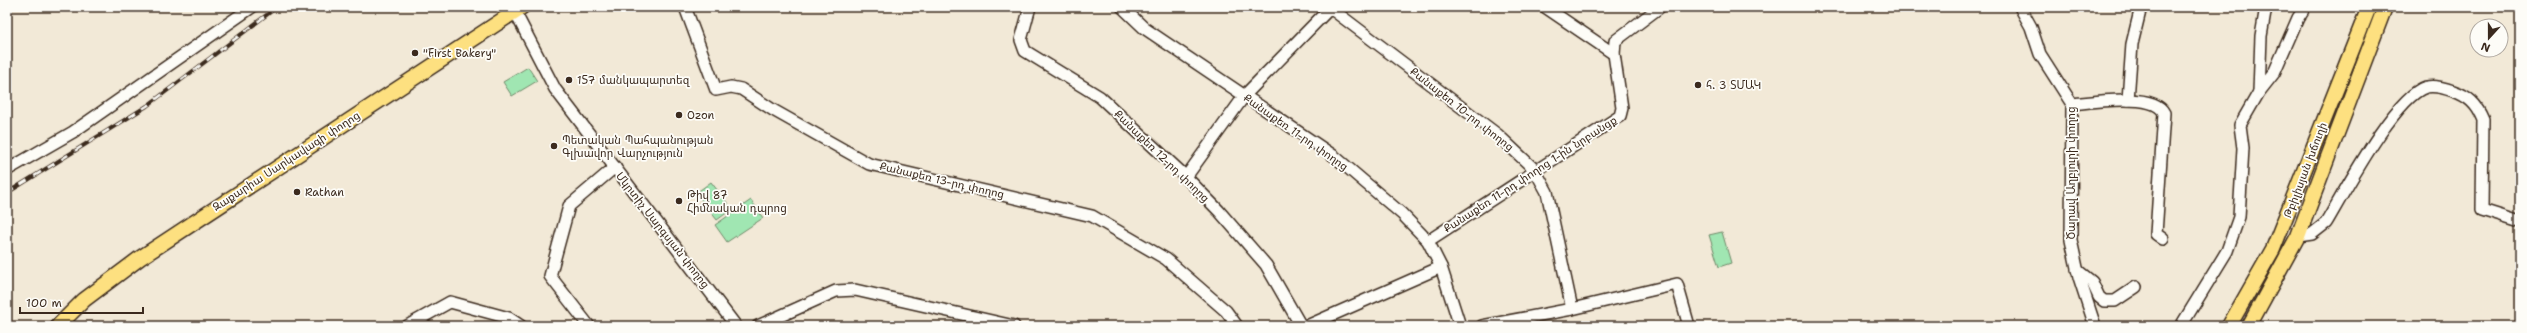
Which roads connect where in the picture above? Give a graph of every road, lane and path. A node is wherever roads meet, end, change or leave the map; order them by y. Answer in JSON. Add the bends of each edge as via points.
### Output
{"nodes":[{"id":1,"x":252,"y":7,"type":"edge"},
{"id":2,"x":685,"y":7,"type":"edge"},
{"id":3,"x":1030,"y":7,"type":"edge"},
{"id":4,"x":1122,"y":7,"type":"edge"},
{"id":5,"x":1330,"y":7,"type":"edge"},
{"id":6,"x":1545,"y":7,"type":"edge"},
{"id":7,"x":1660,"y":7,"type":"edge"},
{"id":8,"x":2141,"y":7,"type":"edge"},
{"id":9,"x":2266,"y":7,"type":"edge"},
{"id":10,"x":2305,"y":7,"type":"edge"},
{"id":11,"x":2369,"y":7,"type":"edge"},
{"id":12,"x":2385,"y":7,"type":"edge"},
{"id":13,"x":2022,"y":8,"type":"edge"},
{"id":14,"x":519,"y":9,"type":"edge"},
{"id":15,"x":1614,"y":54,"type":"junction"},
{"id":16,"x":2259,"y":92,"type":"junction"},
{"id":17,"x":1245,"y":95,"type":"junction"},
{"id":18,"x":2128,"y":100,"type":"junction"},
{"id":19,"x":2072,"y":104,"type":"junction"},
{"id":20,"x":614,"y":167,"type":"junction"},
{"id":21,"x":7,"y":170,"type":"edge"},
{"id":22,"x":1535,"y":170,"type":"junction"},
{"id":23,"x":1186,"y":177,"type":"junction"},
{"id":24,"x":2520,"y":222,"type":"edge"},
{"id":25,"x":2298,"y":236,"type":"junction"},
{"id":26,"x":2163,"y":239,"type":"dead end"},
{"id":27,"x":1428,"y":241,"type":"junction"},
{"id":28,"x":1441,"y":267,"type":"junction"},
{"id":29,"x":2077,"y":270,"type":"junction"},
{"id":30,"x":2136,"y":287,"type":"dead end"},
{"id":31,"x":1572,"y":309,"type":"junction"},
{"id":32,"x":423,"y":322,"type":"edge"},
{"id":33,"x":58,"y":326,"type":"edge"},
{"id":34,"x":407,"y":326,"type":"edge"},
{"id":35,"x":521,"y":326,"type":"edge"},
{"id":36,"x":590,"y":326,"type":"edge"},
{"id":37,"x":736,"y":326,"type":"edge"},
{"id":38,"x":758,"y":326,"type":"edge"},
{"id":39,"x":1014,"y":326,"type":"edge"},
{"id":40,"x":1237,"y":326,"type":"edge"},
{"id":41,"x":1301,"y":326,"type":"edge"},
{"id":42,"x":1307,"y":326,"type":"edge"},
{"id":43,"x":1460,"y":326,"type":"edge"},
{"id":44,"x":1482,"y":326,"type":"edge"},
{"id":45,"x":1689,"y":326,"type":"edge"},
{"id":46,"x":2095,"y":326,"type":"edge"},
{"id":47,"x":2181,"y":326,"type":"edge"},
{"id":48,"x":2229,"y":326,"type":"edge"},
{"id":49,"x":2249,"y":326,"type":"edge"}],
"edges":[{"from":1,"to":21,"type":"street","via":[[73,132]]},
{"from":2,"to":40,"type":"street","name":"Քանաքեռ 13-րդ փողոց","via":[[716,90],[731,87],[741,89],[869,164],[1092,216],[1166,259],[1226,312]]},
{"from":3,"to":23,"type":"street","name":"Քանաքեռ 12-րդ փողոց","via":[[1021,40],[1025,51],[1100,97]]},
{"from":4,"to":17,"type":"street","name":"Քանաքեռ 11-րդ փողոց","via":[[1144,28]]},
{"from":5,"to":17,"type":"street"},
{"from":5,"to":22,"type":"street","name":"Քանաքեռ 10-րդ փողոց","via":[[1498,135]]},
{"from":6,"to":15,"type":"street"},
{"from":7,"to":15,"type":"street","via":[[1617,38]]},
{"from":8,"to":18,"type":"street","via":[[2132,44]]},
{"from":9,"to":16,"type":"street","via":[[2261,36]]},
{"from":10,"to":16,"type":"street","via":[[2274,73]]},
{"from":11,"to":48,"type":"main road","name":"Թբիլիսյան խճուղի","via":[[2274,249]]},
{"from":12,"to":25,"type":"main road","name":"Թբիլիսյան խճուղի"},
{"from":13,"to":19,"type":"street","name":"Ծարավ Աղբյուրի փողոց","via":[[2040,54]]},
{"from":14,"to":20,"type":"street","name":"Մկրտիչ Սարգսյան փողոց","via":[[555,89]]},
{"from":14,"to":33,"type":"main road","name":"Զաքարիա Սարկավագի փողոց","via":[[158,246],[84,300]]},
{"from":15,"to":22,"type":"street","name":"Քանաքեռ 11-րդ փողոց 1-ին նրբանցք","via":[[1622,108],[1620,116]]},
{"from":16,"to":47,"type":"street","via":[[2240,125],[2243,148],[2242,186],[2238,217],[2228,252]]},
{"from":17,"to":23,"type":"street"},
{"from":17,"to":27,"type":"street","name":"Քանաքեռ 11-րդ փողոց","via":[[1334,156],[1402,214]]},
{"from":18,"to":19,"type":"street"},
{"from":18,"to":26,"type":"street","via":[[2156,105],[2164,114],[2156,234]]},
{"from":19,"to":29,"type":"street","name":"Ծարավ Աղբյուրի փողոց","via":[[2070,240]]},
{"from":20,"to":36,"type":"street","via":[[569,206],[550,276]]},
{"from":20,"to":37,"type":"street","name":"Մկրտիչ Սարգսյան փողոց"},
{"from":22,"to":27,"type":"street","name":"Քանաքեռ 11-րդ փողոց 1-ին նրբանցք"},
{"from":22,"to":31,"type":"street","name":"Քանաքեռ 10-րդ փողոց","via":[[1547,192]]},
{"from":23,"to":41,"type":"street","name":"Քանաքեռ 12-րդ փողոց","via":[[1266,265]]},
{"from":24,"to":25,"type":"street","via":[[2482,210],[2483,119],[2479,107],[2464,95],[2442,87],[2426,87],[2390,119],[2326,224],[2312,234]]},
{"from":25,"to":49,"type":"main road","name":"Թբիլիսյան խճուղի"},
{"from":27,"to":28,"type":"street","name":"Քանաքեռ 11-րդ փողոց"},
{"from":28,"to":42,"type":"street"},
{"from":28,"to":43,"type":"street","name":"Քանաքեռ 11-րդ փողոց"},
{"from":29,"to":30,"type":"street","via":[[2092,282],[2099,297],[2104,301],[2115,301]]},
{"from":29,"to":46,"type":"street","name":"Ծարավ Աղբյուրի փողոց"},
{"from":31,"to":44,"type":"street"},
{"from":31,"to":45,"type":"street","via":[[1677,284]]},
{"from":32,"to":34,"type":"street"},
{"from":32,"to":35,"type":"street","via":[[450,302],[509,318]]},
{"from":38,"to":39,"type":"street","via":[[836,291],[855,290]]}]}
